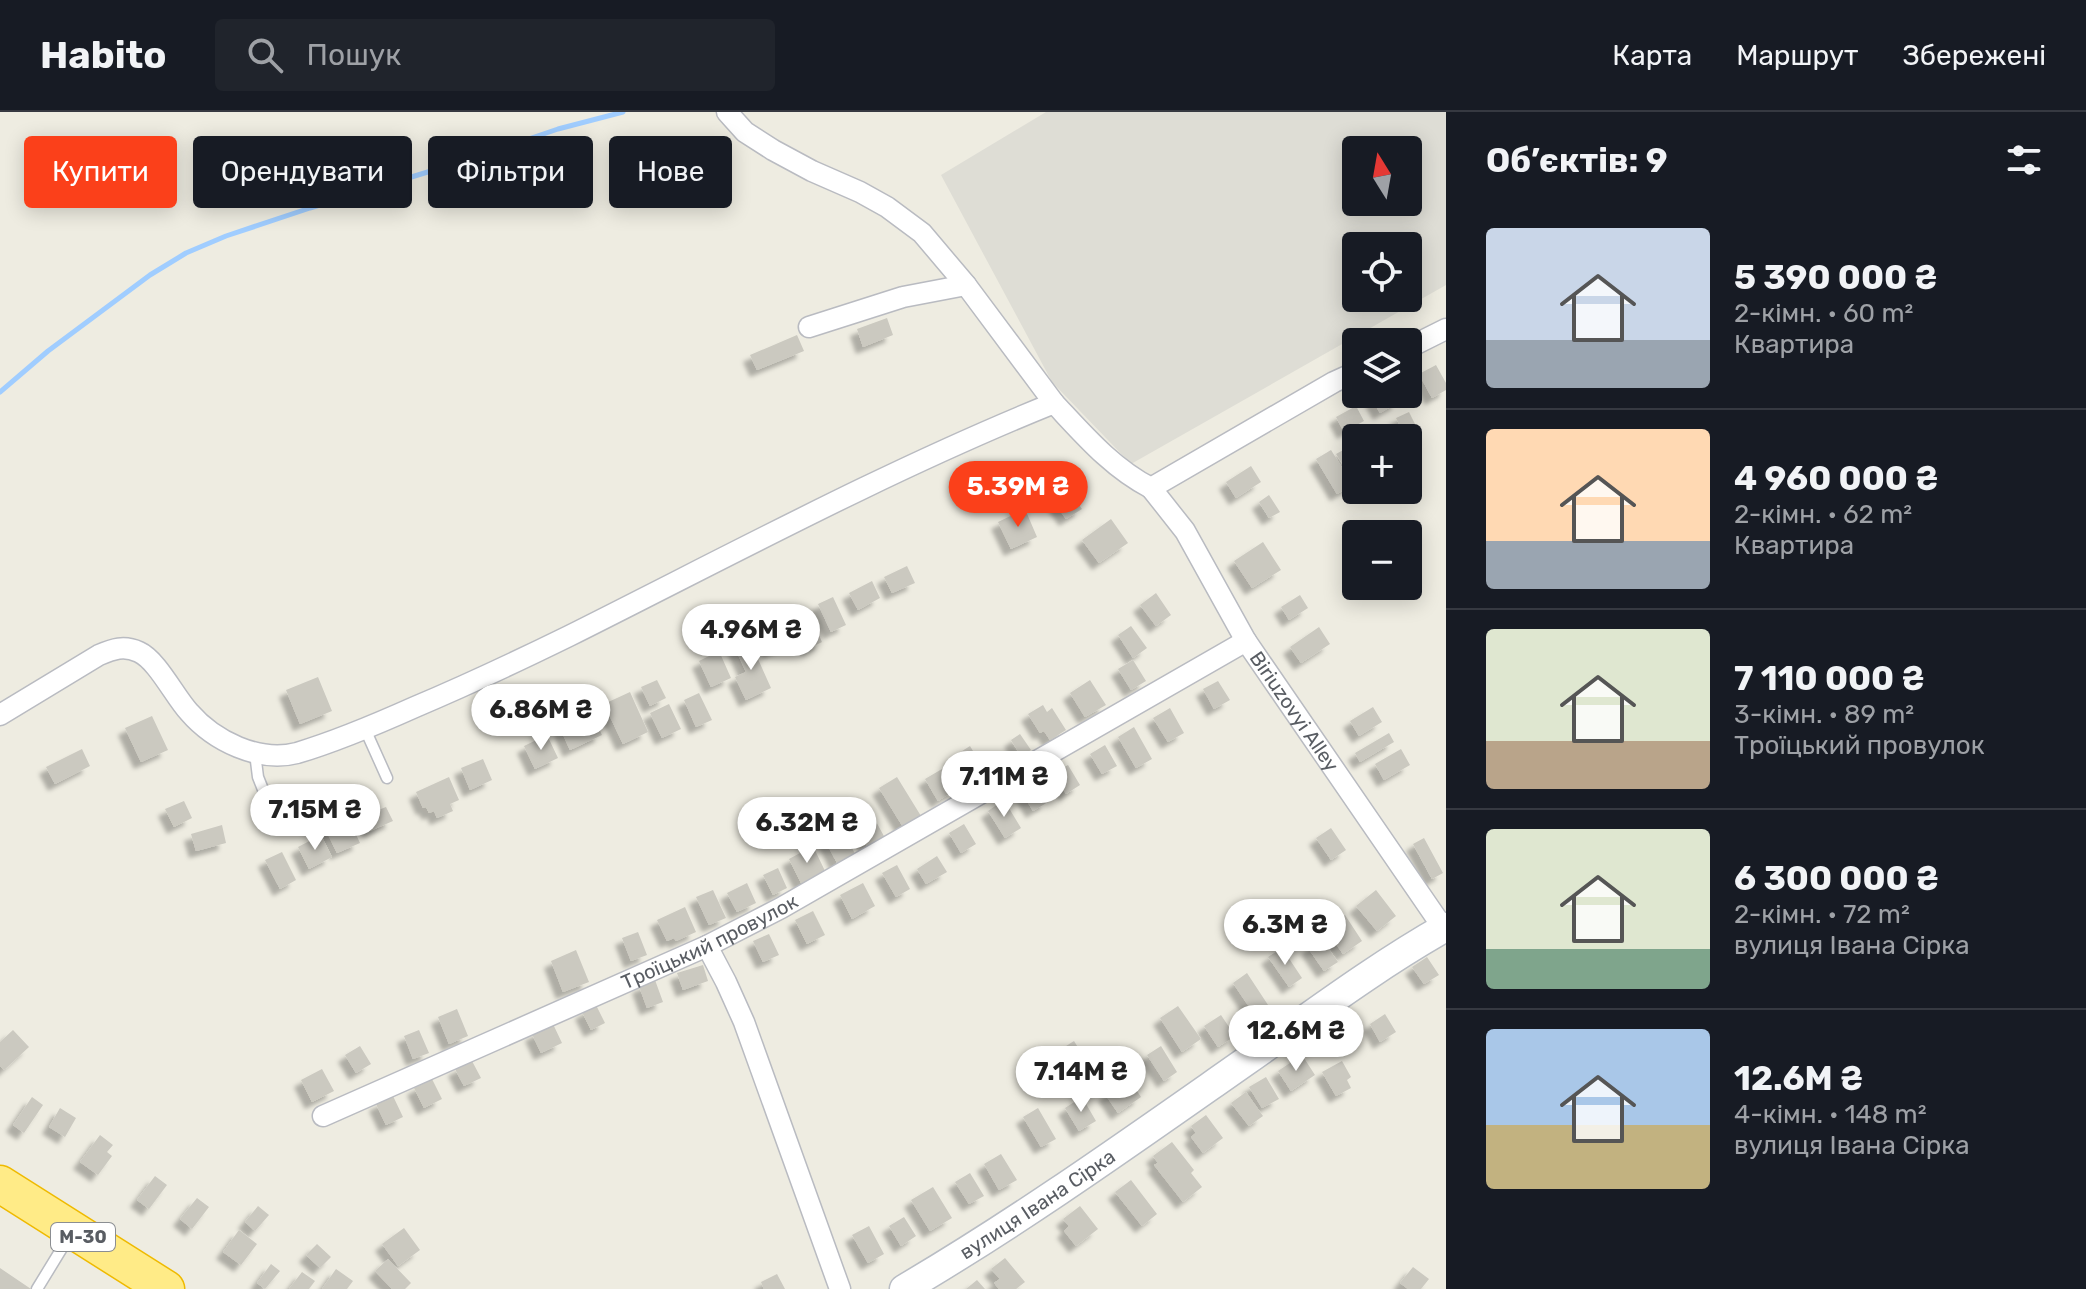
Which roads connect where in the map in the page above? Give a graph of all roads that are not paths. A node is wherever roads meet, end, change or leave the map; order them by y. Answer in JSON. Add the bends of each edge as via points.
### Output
{"nodes":[{"id":1,"x":727,"y":112,"type":"edge"},
{"id":2,"x":966,"y":285,"type":"junction"},
{"id":3,"x":809,"y":327,"type":"dead end"},
{"id":4,"x":1446,"y":329,"type":"edge"},
{"id":5,"x":1422,"y":341,"type":"edge"},
{"id":6,"x":1342,"y":378,"type":"edge"},
{"id":7,"x":1054,"y":403,"type":"junction"},
{"id":8,"x":1151,"y":488,"type":"junction"},
{"id":9,"x":1246,"y":641,"type":"junction"},
{"id":10,"x":0,"y":715,"type":"edge"},
{"id":11,"x":365,"y":729,"type":"junction"},
{"id":12,"x":255,"y":753,"type":"junction"},
{"id":13,"x":387,"y":778,"type":"dead end"},
{"id":14,"x":272,"y":812,"type":"dead end"},
{"id":15,"x":1445,"y":929,"type":"edge"},
{"id":16,"x":707,"y":946,"type":"junction"},
{"id":17,"x":323,"y":1116,"type":"dead end"},
{"id":18,"x":0,"y":1184,"type":"edge"},
{"id":19,"x":73,"y":1230,"type":"junction"},
{"id":20,"x":37,"y":1289,"type":"edge"},
{"id":21,"x":166,"y":1289,"type":"edge"},
{"id":22,"x":840,"y":1289,"type":"edge"},
{"id":23,"x":904,"y":1289,"type":"edge"}],
"edges":[{"from":1,"to":2,"type":"street","name":"Biriuzovyi Alley","via":[[773,150],[887,207],[922,233]]},
{"from":2,"to":3,"type":"street","via":[[903,297]]},
{"from":2,"to":7,"type":"street","name":"Biriuzovyi Alley"},
{"from":4,"to":5,"type":"street"},
{"from":6,"to":8,"type":"street"},
{"from":7,"to":8,"type":"street","name":"Biriuzovyi Alley","via":[[1107,459]]},
{"from":7,"to":11,"type":"street","via":[[893,473],[488,675]]},
{"from":8,"to":9,"type":"street","name":"Biriuzovyi Alley","via":[[1185,531]]},
{"from":9,"to":15,"type":"street","name":"Biriuzovyi Alley"},
{"from":9,"to":16,"type":"street","name":"Троїцький провулок"},
{"from":10,"to":12,"type":"street","via":[[99,655],[130,648],[143,653],[205,727]]},
{"from":11,"to":12,"type":"street","via":[[294,754]]},
{"from":11,"to":13,"type":"lane"},
{"from":12,"to":14,"type":"lane"},
{"from":15,"to":23,"type":"street","name":"вулиця Івана Сірка","via":[[1385,964],[1038,1205]]},
{"from":16,"to":17,"type":"street","name":"Троїцький провулок"},
{"from":16,"to":22,"type":"street","via":[[744,1022]]},
{"from":18,"to":19,"type":"highway","number":"М-30"},
{"from":19,"to":20,"type":"lane"},
{"from":19,"to":21,"type":"highway","number":"М-30"}]}
